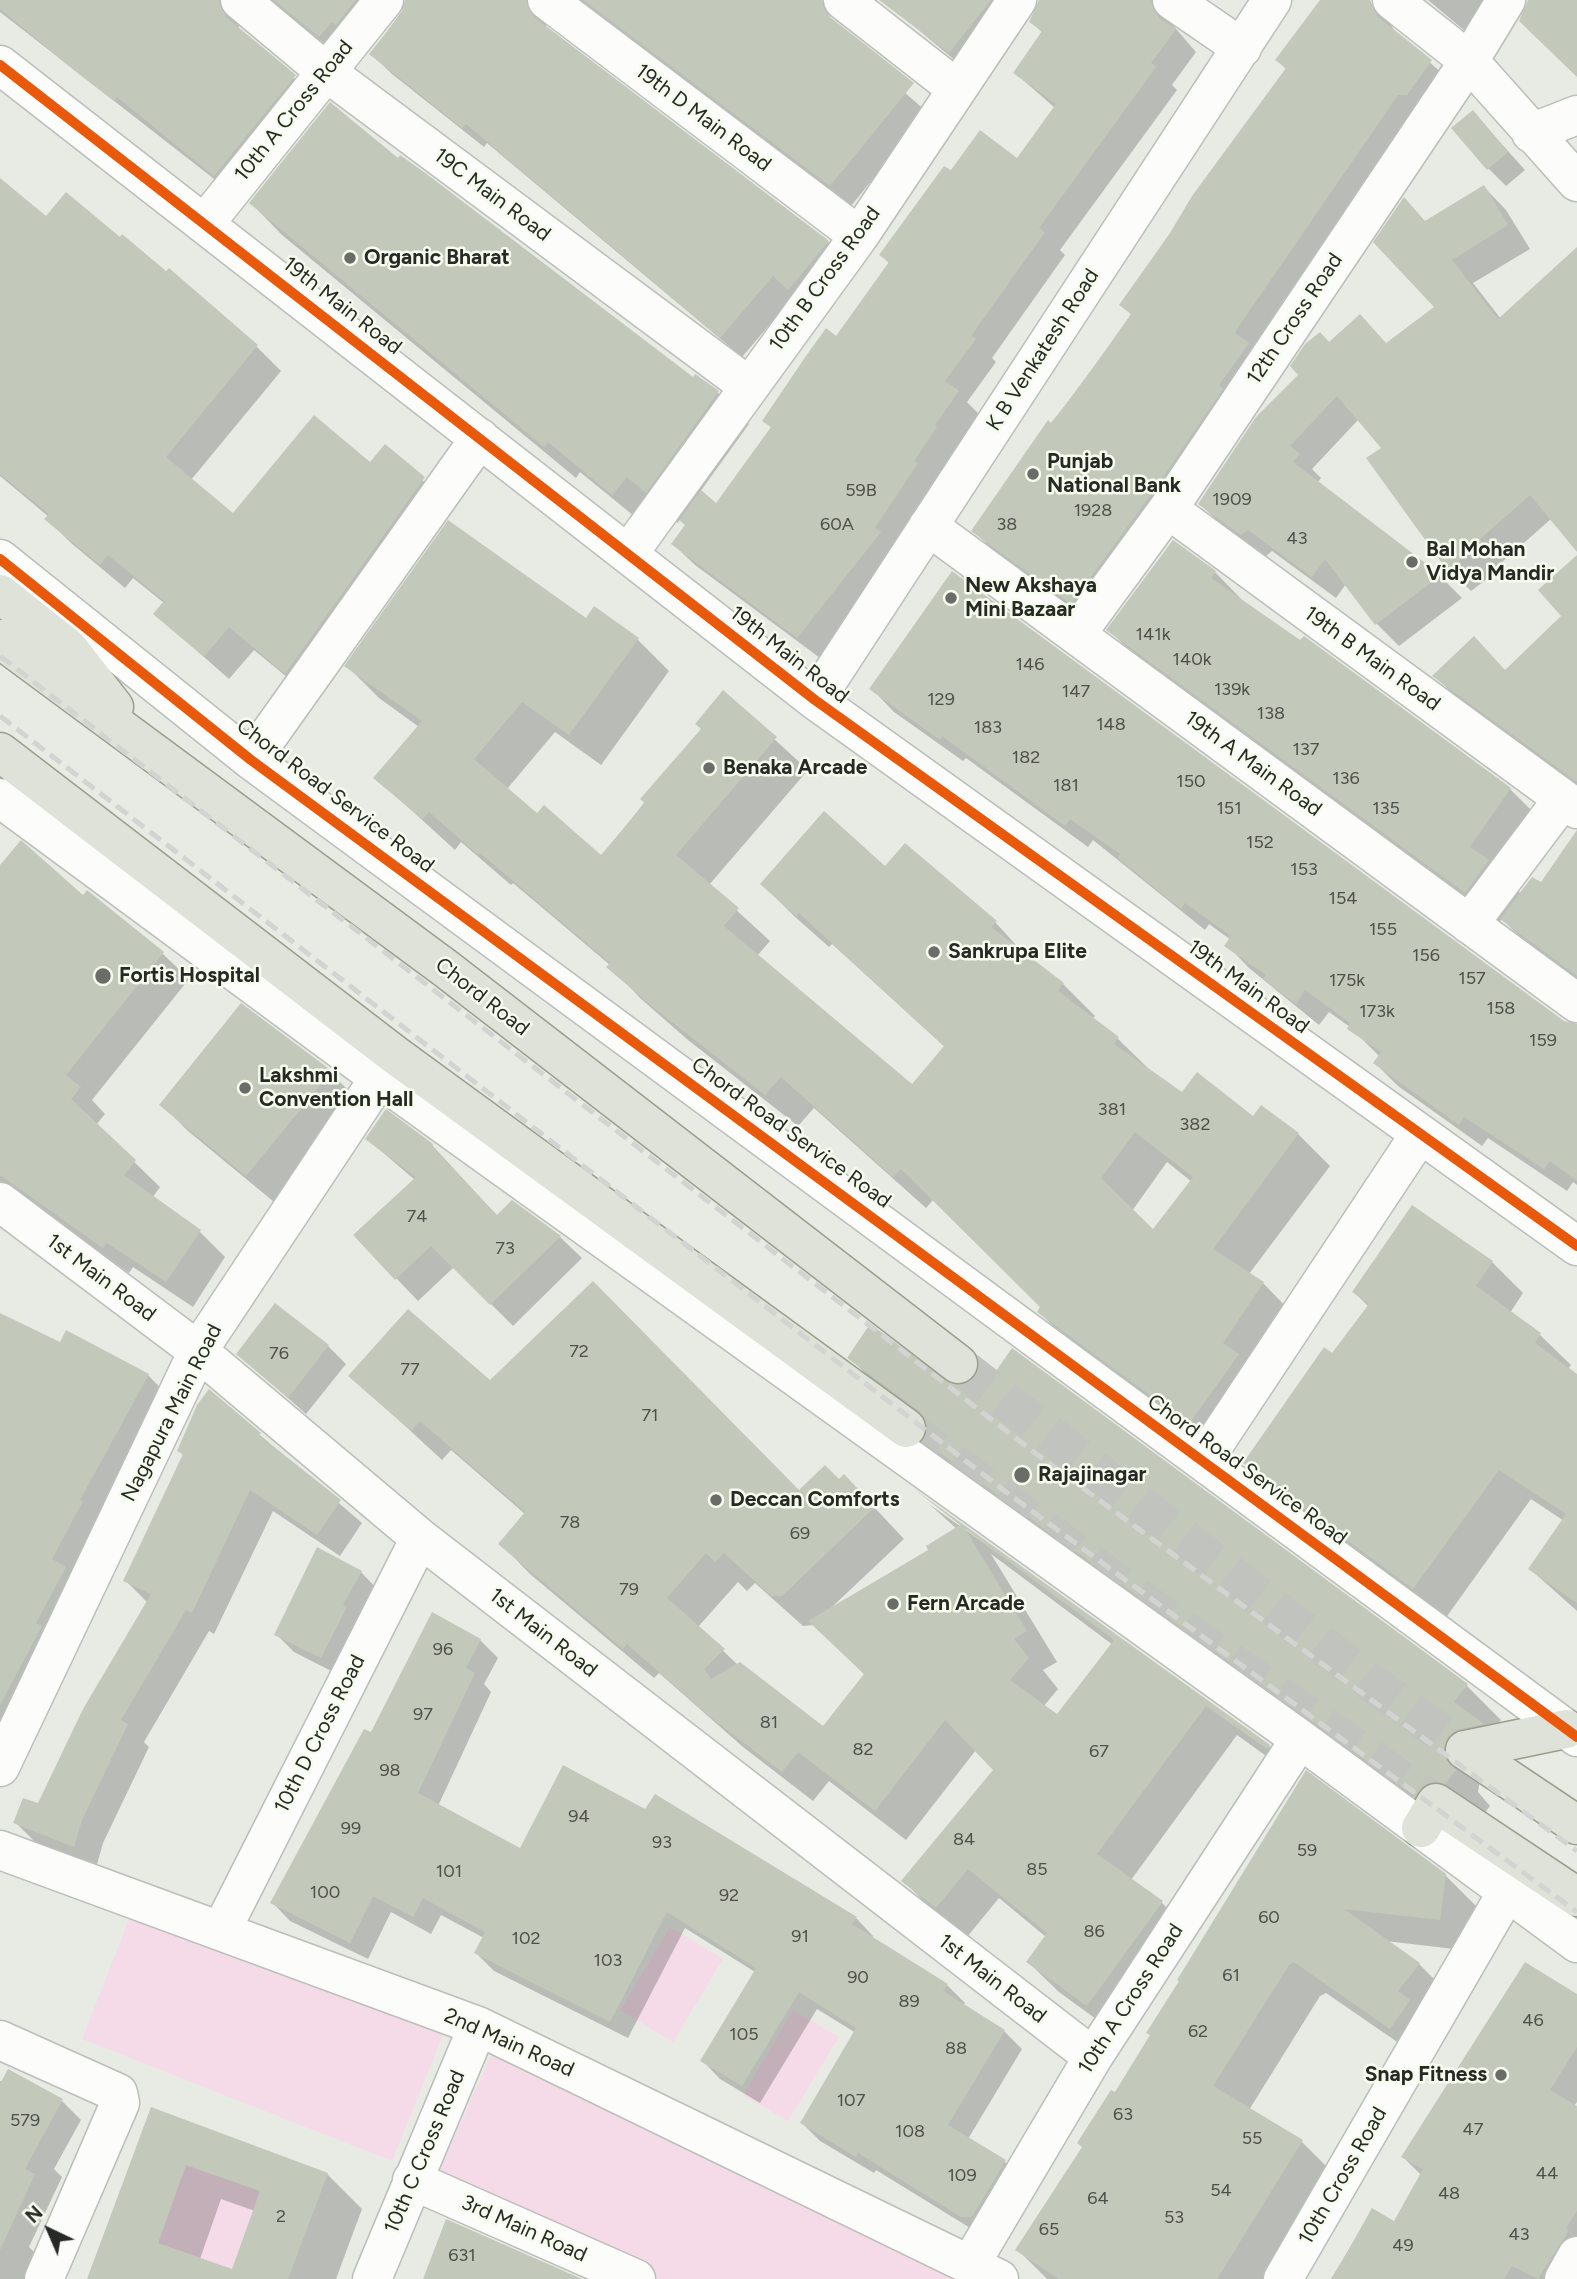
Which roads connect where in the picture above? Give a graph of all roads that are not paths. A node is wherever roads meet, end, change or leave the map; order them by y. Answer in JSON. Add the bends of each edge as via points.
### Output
{"nodes":[{"id":1,"x":240,"y":0,"type":"edge"},
{"id":2,"x":384,"y":0,"type":"edge"},
{"id":3,"x":547,"y":0,"type":"edge"},
{"id":4,"x":844,"y":0,"type":"edge"},
{"id":5,"x":1017,"y":0,"type":"edge"},
{"id":6,"x":1172,"y":0,"type":"edge"},
{"id":7,"x":1272,"y":0,"type":"edge"},
{"id":8,"x":1392,"y":0,"type":"edge"},
{"id":9,"x":1506,"y":0,"type":"edge"},
{"id":10,"x":1242,"y":48,"type":"junction"},
{"id":11,"x":1469,"y":61,"type":"junction"},
{"id":12,"x":0,"y":65,"type":"edge"},
{"id":13,"x":326,"y":71,"type":"junction"},
{"id":14,"x":957,"y":89,"type":"junction"},
{"id":15,"x":1577,"y":115,"type":"edge"},
{"id":16,"x":1531,"y":134,"type":"junction"},
{"id":17,"x":1577,"y":182,"type":"edge"},
{"id":18,"x":205,"y":223,"type":"junction"},
{"id":19,"x":859,"y":236,"type":"junction"},
{"id":20,"x":747,"y":385,"type":"junction"},
{"id":21,"x":480,"y":438,"type":"junction"},
{"id":22,"x":1168,"y":509,"type":"junction"},
{"id":23,"x":928,"y":526,"type":"junction"},
{"id":24,"x":628,"y":554,"type":"junction"},
{"id":25,"x":0,"y":559,"type":"edge"},
{"id":26,"x":0,"y":594,"type":"edge"},
{"id":27,"x":1077,"y":634,"type":"junction"},
{"id":28,"x":0,"y":639,"type":"edge"},
{"id":29,"x":815,"y":700,"type":"junction"},
{"id":30,"x":132,"y":736,"type":"junction"},
{"id":31,"x":3,"y":756,"type":"edge"},
{"id":32,"x":251,"y":760,"type":"junction"},
{"id":33,"x":0,"y":798,"type":"edge"},
{"id":34,"x":1570,"y":804,"type":"edge"},
{"id":35,"x":1469,"y":923,"type":"junction"},
{"id":36,"x":1577,"y":1003,"type":"edge"},
{"id":37,"x":386,"y":1066,"type":"junction"},
{"id":38,"x":1420,"y":1134,"type":"junction"},
{"id":39,"x":0,"y":1202,"type":"edge"},
{"id":40,"x":1577,"y":1246,"type":"edge"},
{"id":41,"x":198,"y":1351,"type":"junction"},
{"id":42,"x":958,"y":1364,"type":"tunnel mouth"},
{"id":43,"x":906,"y":1428,"type":"tunnel mouth"},
{"id":44,"x":1203,"y":1461,"type":"junction"},
{"id":45,"x":420,"y":1538,"type":"junction"},
{"id":46,"x":1571,"y":1733,"type":"edge"},
{"id":47,"x":1300,"y":1739,"type":"junction"},
{"id":48,"x":0,"y":1767,"type":"edge"},
{"id":49,"x":1429,"y":1816,"type":"junction"},
{"id":50,"x":1577,"y":1825,"type":"edge"},
{"id":51,"x":0,"y":1850,"type":"edge"},
{"id":52,"x":1507,"y":1892,"type":"junction"},
{"id":53,"x":1577,"y":1897,"type":"edge"},
{"id":54,"x":221,"y":1931,"type":"junction"},
{"id":55,"x":1577,"y":1943,"type":"edge"},
{"id":56,"x":478,"y":2026,"type":"junction"},
{"id":57,"x":0,"y":2040,"type":"edge"},
{"id":58,"x":1093,"y":2057,"type":"junction"},
{"id":59,"x":412,"y":2180,"type":"junction"},
{"id":60,"x":1577,"y":2256,"type":"edge"},
{"id":61,"x":985,"y":2271,"type":"edge"},
{"id":62,"x":44,"y":2279,"type":"edge"},
{"id":63,"x":373,"y":2279,"type":"edge"},
{"id":64,"x":636,"y":2279,"type":"edge"},
{"id":65,"x":1283,"y":2279,"type":"edge"},
{"id":66,"x":1564,"y":2279,"type":"edge"}],
"edges":[{"from":1,"to":13,"type":"street","name":"19C Main Road"},
{"from":2,"to":13,"type":"street","name":"10th A Cross Road"},
{"from":3,"to":19,"type":"street","name":"19th D Main Road"},
{"from":4,"to":14,"type":"street"},
{"from":5,"to":14,"type":"street","name":"10th B Cross Road"},
{"from":6,"to":10,"type":"street"},
{"from":7,"to":10,"type":"street","name":"K B Venkatesh Road"},
{"from":8,"to":11,"type":"street"},
{"from":9,"to":11,"type":"street","name":"12th Cross Road"},
{"from":10,"to":23,"type":"street","name":"K B Venkatesh Road"},
{"from":11,"to":16,"type":"street"},
{"from":11,"to":22,"type":"street","name":"12th Cross Road"},
{"from":12,"to":18,"type":"street","name":"19th Main Road"},
{"from":13,"to":18,"type":"street","name":"10th A Cross Road"},
{"from":13,"to":20,"type":"street","name":"19C Main Road"},
{"from":14,"to":19,"type":"street","name":"10th B Cross Road"},
{"from":15,"to":16,"type":"street"},
{"from":16,"to":17,"type":"street"},
{"from":18,"to":21,"type":"street","name":"19th Main Road"},
{"from":19,"to":20,"type":"street","name":"10th B Cross Road"},
{"from":20,"to":24,"type":"street","name":"10th B Cross Road"},
{"from":21,"to":24,"type":"street","name":"19th Main Road"},
{"from":21,"to":32,"type":"street"},
{"from":22,"to":27,"type":"street","name":"12th Cross Road"},
{"from":22,"to":34,"type":"street","name":"19th B Main Road"},
{"from":23,"to":27,"type":"street","name":"19th A Main Road"},
{"from":23,"to":29,"type":"street","name":"K B Venkatesh Road"},
{"from":24,"to":29,"type":"street","name":"19th Main Road"},
{"from":25,"to":32,"type":"street","name":"Chord Road Service Road"},
{"from":26,"to":30,"type":"main road","via":[[68,648]]},
{"from":27,"to":35,"type":"street","name":"19th A Main Road"},
{"from":28,"to":30,"type":"main road","name":"Chord Road"},
{"from":29,"to":38,"type":"street","name":"19th Main Road"},
{"from":30,"to":42,"type":"main road","name":"Chord Road","via":[[445,968]]},
{"from":31,"to":37,"type":"main road"},
{"from":32,"to":44,"type":"street","name":"Chord Road Service Road"},
{"from":33,"to":37,"type":"street"},
{"from":34,"to":35,"type":"street"},
{"from":35,"to":36,"type":"street","name":"19th A Main Road"},
{"from":37,"to":41,"type":"street","name":"Nagapura Main Road"},
{"from":37,"to":43,"type":"main road"},
{"from":37,"to":47,"type":"street"},
{"from":38,"to":40,"type":"street","name":"19th Main Road"},
{"from":38,"to":44,"type":"street"},
{"from":39,"to":41,"type":"street","name":"1st Main Road"},
{"from":41,"to":45,"type":"street","name":"1st Main Road"},
{"from":41,"to":48,"type":"street","name":"Nagapura Main Road"},
{"from":44,"to":46,"type":"street","name":"Chord Road Service Road"},
{"from":45,"to":54,"type":"street","name":"10th D Cross Road"},
{"from":45,"to":58,"type":"street","name":"1st Main Road"},
{"from":46,"to":50,"type":"main road","via":[[1465,1750]]},
{"from":47,"to":49,"type":"street"},
{"from":47,"to":58,"type":"street","name":"10th A Cross Road"},
{"from":49,"to":52,"type":"street"},
{"from":49,"to":53,"type":"main road"},
{"from":51,"to":54,"type":"street","name":"2nd Main Road"},
{"from":52,"to":55,"type":"street"},
{"from":52,"to":65,"type":"street","name":"10th Cross Road"},
{"from":54,"to":56,"type":"street","name":"2nd Main Road"},
{"from":56,"to":59,"type":"street","name":"10th C Cross Road"},
{"from":56,"to":61,"type":"street","name":"2nd Main Road"},
{"from":57,"to":62,"type":"street","via":[[118,2093],[120,2103]]},
{"from":58,"to":61,"type":"street","name":"10th A Cross Road"},
{"from":59,"to":63,"type":"street","name":"10th C Cross Road"},
{"from":59,"to":64,"type":"street","name":"3rd Main Road"},
{"from":60,"to":66,"type":"street"}]}
